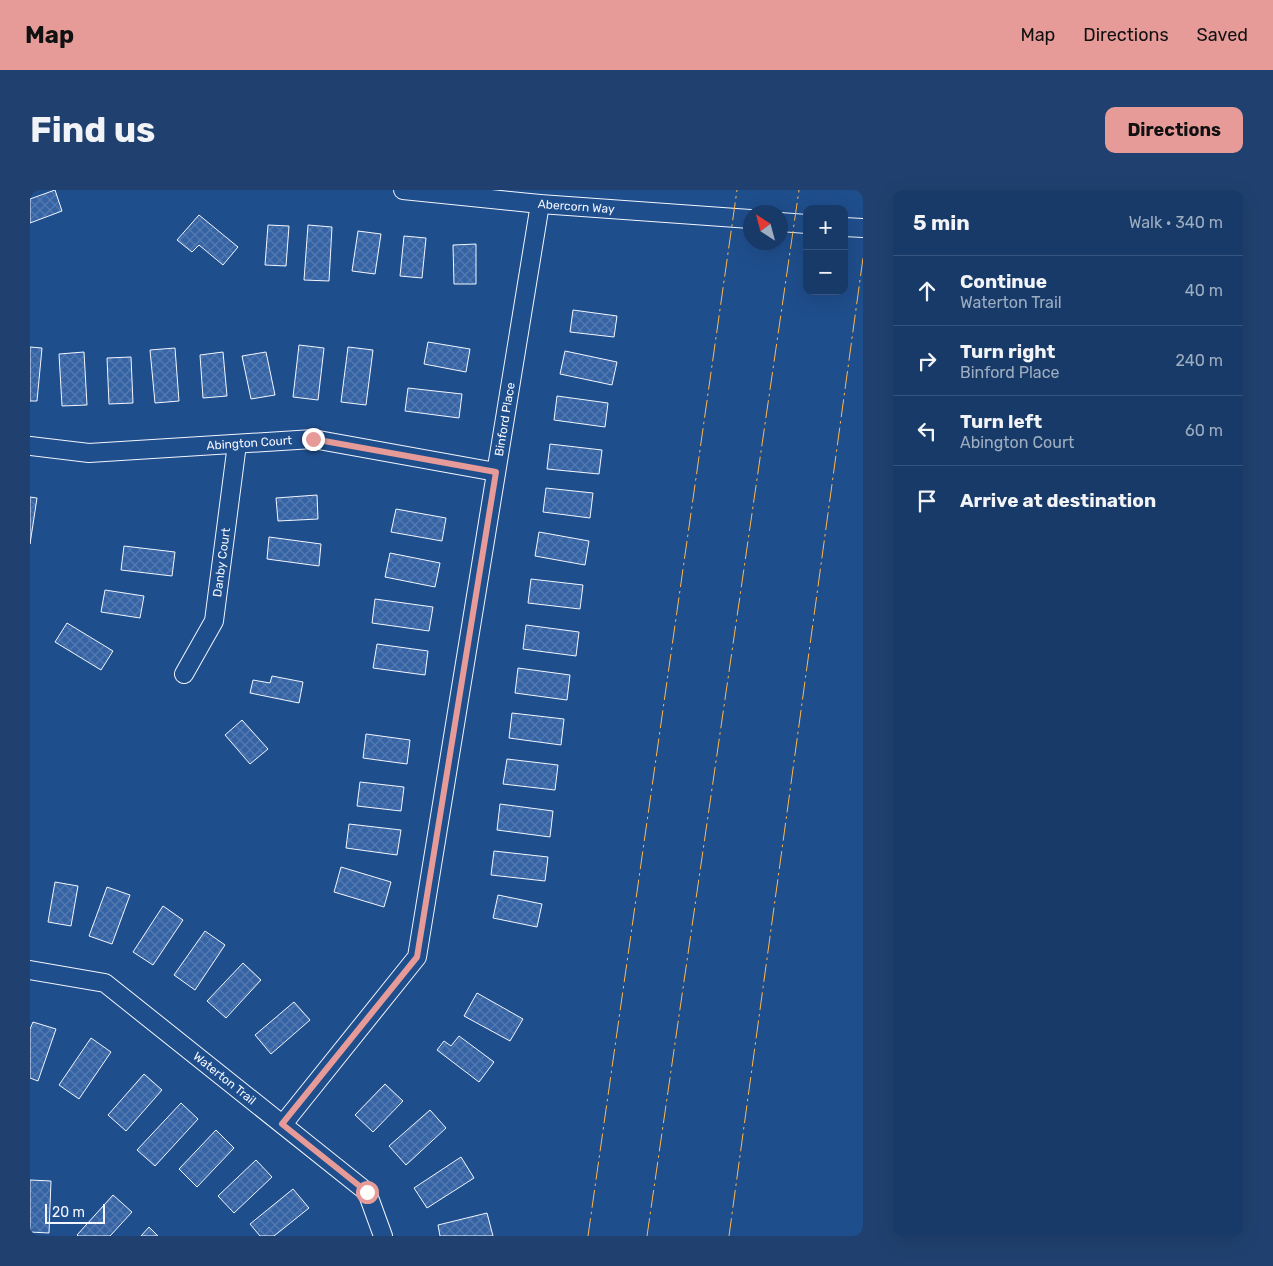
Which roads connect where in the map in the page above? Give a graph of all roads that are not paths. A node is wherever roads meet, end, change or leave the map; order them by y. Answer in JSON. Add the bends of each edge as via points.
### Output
{"nodes":[{"id":1,"x":403,"y":190,"type":"edge"},
{"id":2,"x":540,"y":204,"type":"junction"},
{"id":3,"x":743,"y":219,"type":"edge"},
{"id":4,"x":788,"y":223,"type":"edge"},
{"id":5,"x":803,"y":224,"type":"edge"},
{"id":6,"x":848,"y":226,"type":"edge"},
{"id":7,"x":863,"y":228,"type":"edge"},
{"id":8,"x":236,"y":444,"type":"junction"},
{"id":9,"x":30,"y":446,"type":"edge"},
{"id":10,"x":496,"y":472,"type":"junction"},
{"id":11,"x":184,"y":674,"type":"dead end"},
{"id":12,"x":30,"y":970,"type":"edge"},
{"id":13,"x":282,"y":1124,"type":"junction"},
{"id":14,"x":383,"y":1236,"type":"edge"}],
"edges":[{"from":1,"to":2,"type":"street","name":"Abercorn Way"},
{"from":2,"to":3,"type":"street","name":"Abercorn Way"},
{"from":2,"to":10,"type":"street","name":"Binford Place"},
{"from":4,"to":5,"type":"street"},
{"from":6,"to":7,"type":"street"},
{"from":8,"to":9,"type":"street","name":"Abington Court","via":[[89,453]]},
{"from":8,"to":10,"type":"street","name":"Abington Court","via":[[313,439]]},
{"from":8,"to":11,"type":"street","name":"Danby Court","via":[[214,621]]},
{"from":10,"to":13,"type":"street","name":"Binford Place","via":[[417,957]]},
{"from":12,"to":13,"type":"street","name":"Waterton Trail","via":[[105,983]]},
{"from":13,"to":14,"type":"street","name":"Waterton Trail","via":[[367,1192]]}]}
